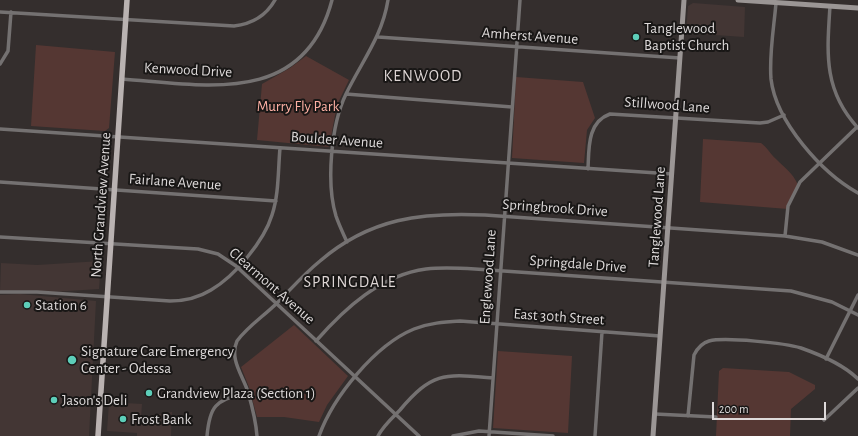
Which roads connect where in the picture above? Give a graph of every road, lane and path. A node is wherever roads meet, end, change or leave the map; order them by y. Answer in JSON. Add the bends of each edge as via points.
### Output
{"nodes":[{"id":1,"x":128,"y":0,"type":"edge"},
{"id":2,"x":275,"y":0,"type":"edge"},
{"id":3,"x":332,"y":0,"type":"edge"},
{"id":4,"x":388,"y":0,"type":"edge"},
{"id":5,"x":520,"y":0,"type":"edge"},
{"id":6,"x":684,"y":0,"type":"edge"},
{"id":7,"x":738,"y":0,"type":"edge"},
{"id":8,"x":776,"y":2,"type":"junction"},
{"id":9,"x":830,"y":6,"type":"junction"},
{"id":10,"x":858,"y":8,"type":"edge"},
{"id":11,"x":0,"y":12,"type":"edge"},
{"id":12,"x":11,"y":12,"type":"junction"},
{"id":13,"x":126,"y":20,"type":"junction"},
{"id":14,"x":378,"y":37,"type":"junction"},
{"id":15,"x":516,"y":47,"type":"junction"},
{"id":16,"x":680,"y":58,"type":"junction"},
{"id":17,"x":0,"y":64,"type":"edge"},
{"id":18,"x":122,"y":79,"type":"junction"},
{"id":19,"x":346,"y":94,"type":"junction"},
{"id":20,"x":512,"y":107,"type":"junction"},
{"id":21,"x":784,"y":115,"type":"junction"},
{"id":22,"x":676,"y":118,"type":"junction"},
{"id":23,"x":857,"y":128,"type":"edge"},
{"id":24,"x":0,"y":129,"type":"edge"},
{"id":25,"x":118,"y":137,"type":"junction"},
{"id":26,"x":280,"y":148,"type":"junction"},
{"id":27,"x":333,"y":151,"type":"junction"},
{"id":28,"x":508,"y":163,"type":"junction"},
{"id":29,"x":819,"y":164,"type":"junction"},
{"id":30,"x":588,"y":169,"type":"junction"},
{"id":31,"x":672,"y":174,"type":"junction"},
{"id":32,"x":0,"y":182,"type":"edge"},
{"id":33,"x":114,"y":190,"type":"junction"},
{"id":34,"x":858,"y":193,"type":"edge"},
{"id":35,"x":276,"y":201,"type":"junction"},
{"id":36,"x":505,"y":217,"type":"junction"},
{"id":37,"x":668,"y":228,"type":"junction"},
{"id":38,"x":785,"y":236,"type":"junction"},
{"id":39,"x":0,"y":237,"type":"edge"},
{"id":40,"x":347,"y":242,"type":"junction"},
{"id":41,"x":111,"y":244,"type":"junction"},
{"id":42,"x":858,"y":255,"type":"edge"},
{"id":43,"x":237,"y":268,"type":"junction"},
{"id":44,"x":501,"y":271,"type":"junction"},
{"id":45,"x":664,"y":281,"type":"junction"},
{"id":46,"x":0,"y":292,"type":"edge"},
{"id":47,"x":858,"y":295,"type":"edge"},
{"id":48,"x":107,"y":298,"type":"junction"},
{"id":49,"x":276,"y":304,"type":"junction"},
{"id":50,"x":850,"y":311,"type":"junction"},
{"id":51,"x":858,"y":315,"type":"edge"},
{"id":52,"x":497,"y":325,"type":"junction"},
{"id":53,"x":602,"y":332,"type":"junction"},
{"id":54,"x":660,"y":336,"type":"junction"},
{"id":55,"x":316,"y":341,"type":"junction"},
{"id":56,"x":826,"y":358,"type":"junction"},
{"id":57,"x":356,"y":377,"type":"junction"},
{"id":58,"x":493,"y":378,"type":"junction"},
{"id":59,"x":858,"y":379,"type":"edge"},
{"id":60,"x":858,"y":388,"type":"edge"},
{"id":61,"x":248,"y":391,"type":"junction"},
{"id":62,"x":395,"y":414,"type":"junction"},
{"id":63,"x":655,"y":414,"type":"junction"},
{"id":64,"x":688,"y":416,"type":"junction"},
{"id":65,"x":716,"y":417,"type":"dead end"},
{"id":66,"x":824,"y":420,"type":"dead end"},
{"id":67,"x":489,"y":434,"type":"edge"},
{"id":68,"x":98,"y":436,"type":"edge"},
{"id":69,"x":207,"y":436,"type":"edge"},
{"id":70,"x":257,"y":436,"type":"edge"},
{"id":71,"x":319,"y":436,"type":"edge"},
{"id":72,"x":378,"y":436,"type":"edge"},
{"id":73,"x":419,"y":436,"type":"edge"},
{"id":74,"x":453,"y":436,"type":"edge"},
{"id":75,"x":544,"y":436,"type":"edge"},
{"id":76,"x":553,"y":436,"type":"edge"},
{"id":77,"x":595,"y":436,"type":"edge"},
{"id":78,"x":654,"y":436,"type":"edge"}],
"edges":[{"from":1,"to":13,"type":"main road","name":"North Grandview Avenue"},
{"from":2,"to":13,"type":"street","via":[[258,19],[241,26]]},
{"from":3,"to":18,"type":"street","name":"Kenwood Drive","via":[[324,24],[310,45],[292,63],[269,76],[250,83],[229,85]]},
{"from":4,"to":14,"type":"street"},
{"from":5,"to":15,"type":"street","name":"Englewood Lane"},
{"from":6,"to":16,"type":"main road","name":"Tanglewood Lane"},
{"from":7,"to":8,"type":"main road"},
{"from":8,"to":9,"type":"main road"},
{"from":8,"to":21,"type":"street","via":[[771,81]]},
{"from":9,"to":10,"type":"main road"},
{"from":9,"to":23,"type":"street","via":[[828,68],[838,98]]},
{"from":11,"to":12,"type":"street"},
{"from":12,"to":13,"type":"street"},
{"from":12,"to":17,"type":"street","via":[[8,51]]},
{"from":13,"to":18,"type":"main road","name":"North Grandview Avenue"},
{"from":14,"to":15,"type":"street","name":"Amherst Avenue"},
{"from":14,"to":19,"type":"street"},
{"from":15,"to":16,"type":"street","name":"Amherst Avenue"},
{"from":15,"to":20,"type":"street","name":"Englewood Lane"},
{"from":16,"to":22,"type":"main road","name":"Tanglewood Lane"},
{"from":18,"to":25,"type":"main road","name":"North Grandview Avenue"},
{"from":19,"to":20,"type":"street"},
{"from":19,"to":27,"type":"street","via":[[334,133]]},
{"from":20,"to":28,"type":"street","name":"Englewood Lane"},
{"from":21,"to":22,"type":"street","name":"Stillwood Lane","via":[[760,123]]},
{"from":21,"to":29,"type":"street"},
{"from":22,"to":30,"type":"street","name":"Stillwood Lane","via":[[625,114],[605,116],[592,130]]},
{"from":22,"to":31,"type":"main road","name":"Tanglewood Lane"},
{"from":23,"to":29,"type":"street"},
{"from":24,"to":25,"type":"street","name":"Boulder Avenue"},
{"from":25,"to":26,"type":"street","name":"Boulder Avenue"},
{"from":25,"to":33,"type":"main road","name":"North Grandview Avenue"},
{"from":26,"to":27,"type":"street","name":"Boulder Avenue"},
{"from":26,"to":35,"type":"street"},
{"from":27,"to":28,"type":"street","name":"Boulder Avenue"},
{"from":27,"to":40,"type":"street","via":[[333,204],[340,229]]},
{"from":28,"to":30,"type":"street","name":"Boulder Avenue"},
{"from":28,"to":36,"type":"street","name":"Englewood Lane"},
{"from":29,"to":34,"type":"street","via":[[843,185]]},
{"from":29,"to":38,"type":"street","via":[[800,182],[792,197],[787,212]]},
{"from":30,"to":31,"type":"street","name":"Boulder Avenue"},
{"from":31,"to":37,"type":"main road","name":"Tanglewood Lane"},
{"from":32,"to":33,"type":"street","name":"Fairlane Avenue"},
{"from":33,"to":35,"type":"street","name":"Fairlane Avenue"},
{"from":33,"to":41,"type":"main road","name":"North Grandview Avenue"},
{"from":35,"to":43,"type":"street","via":[[262,237]]},
{"from":36,"to":37,"type":"street","name":"Springbrook Drive"},
{"from":36,"to":40,"type":"street","name":"Springbrook Drive","via":[[439,214],[412,217],[385,224]]},
{"from":36,"to":44,"type":"street","name":"Englewood Lane"},
{"from":37,"to":38,"type":"street","name":"Springbrook Drive"},
{"from":37,"to":45,"type":"main road","name":"Tanglewood Lane"},
{"from":38,"to":42,"type":"street","name":"Springbrook Drive","via":[[822,242]]},
{"from":39,"to":41,"type":"street","name":"Clearmont Avenue"},
{"from":40,"to":49,"type":"street","name":"Springbrook Drive","via":[[320,261]]},
{"from":41,"to":43,"type":"street","name":"Clearmont Avenue","via":[[208,251]]},
{"from":41,"to":48,"type":"main road","name":"North Grandview Avenue"},
{"from":43,"to":48,"type":"street","via":[[210,291],[186,300]]},
{"from":43,"to":49,"type":"street","name":"Clearmont Avenue"},
{"from":44,"to":45,"type":"street","name":"Springdale Drive"},
{"from":44,"to":52,"type":"street","name":"Englewood Lane"},
{"from":44,"to":55,"type":"street","name":"Springdale Drive","via":[[439,268],[402,275],[361,297]]},
{"from":45,"to":50,"type":"street","name":"Springdale Drive","via":[[791,291],[832,302]]},
{"from":45,"to":54,"type":"main road","name":"Tanglewood Lane"},
{"from":46,"to":48,"type":"street"},
{"from":47,"to":50,"type":"street"},
{"from":48,"to":68,"type":"main road","name":"North Grandview Avenue"},
{"from":49,"to":55,"type":"street","name":"Clearmont Avenue"},
{"from":49,"to":61,"type":"street","name":"Springbrook Drive","via":[[246,330],[235,345],[235,358]]},
{"from":50,"to":51,"type":"street","name":"Springdale Drive"},
{"from":50,"to":56,"type":"street"},
{"from":52,"to":53,"type":"street","name":"East 30th Street"},
{"from":52,"to":57,"type":"street","name":"East 30th Street","via":[[448,322],[421,326],[389,343]]},
{"from":52,"to":58,"type":"street","name":"Englewood Lane"},
{"from":53,"to":54,"type":"street","name":"East 30th Street"},
{"from":53,"to":77,"type":"street"},
{"from":54,"to":63,"type":"main road","name":"Tanglewood Lane"},
{"from":55,"to":57,"type":"street","name":"Clearmont Avenue"},
{"from":56,"to":59,"type":"street"},
{"from":56,"to":64,"type":"street","via":[[782,344],[728,340],[705,343],[694,355]]},
{"from":57,"to":62,"type":"street","name":"Clearmont Avenue"},
{"from":57,"to":71,"type":"street","name":"East 30th Street","via":[[337,398],[325,418]]},
{"from":58,"to":62,"type":"street","via":[[451,376],[434,379],[417,391]]},
{"from":58,"to":67,"type":"street","name":"Englewood Lane"},
{"from":60,"to":66,"type":"street"},
{"from":61,"to":69,"type":"street","via":[[224,400],[213,408]]},
{"from":61,"to":70,"type":"street","name":"Springbrook Drive"},
{"from":62,"to":72,"type":"street"},
{"from":62,"to":73,"type":"street","name":"Clearmont Avenue"},
{"from":63,"to":64,"type":"street"},
{"from":63,"to":78,"type":"main road","name":"Tanglewood Lane"},
{"from":64,"to":65,"type":"street"},
{"from":67,"to":74,"type":"street","via":[[479,431]]},
{"from":67,"to":75,"type":"street"},
{"from":75,"to":76,"type":"street"}]}
